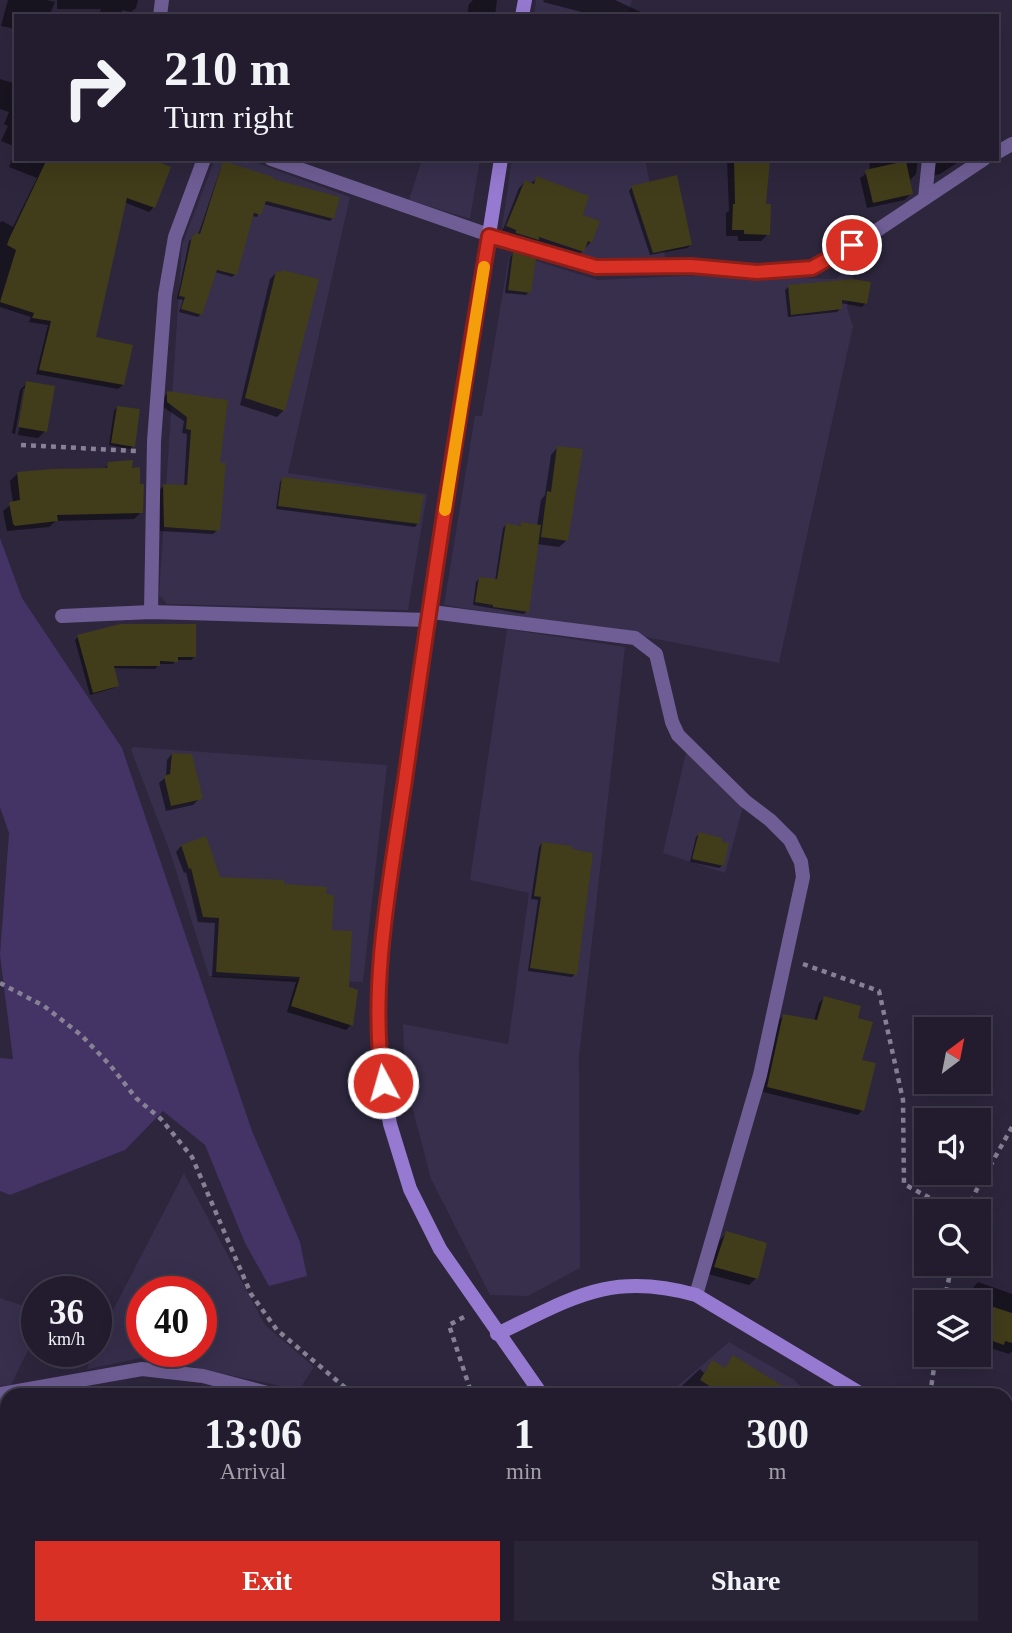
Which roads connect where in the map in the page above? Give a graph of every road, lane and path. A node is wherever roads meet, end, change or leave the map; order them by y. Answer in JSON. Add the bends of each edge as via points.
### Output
{"nodes":[{"id":1,"x":203,"y":161,"type":"edge"},
{"id":2,"x":277,"y":161,"type":"edge"},
{"id":3,"x":501,"y":161,"type":"edge"},
{"id":4,"x":929,"y":161,"type":"edge"},
{"id":5,"x":981,"y":161,"type":"edge"},
{"id":6,"x":925,"y":198,"type":"junction"},
{"id":7,"x":489,"y":236,"type":"junction"},
{"id":8,"x":20,"y":445,"type":"dead end"},
{"id":9,"x":154,"y":452,"type":"junction"},
{"id":10,"x":151,"y":612,"type":"junction"},
{"id":11,"x":62,"y":616,"type":"dead end"},
{"id":12,"x":428,"y":620,"type":"junction"},
{"id":13,"x":786,"y":958,"type":"junction"},
{"id":14,"x":0,"y":983,"type":"edge"},
{"id":15,"x":1012,"y":1127,"type":"edge"},
{"id":16,"x":932,"y":1199,"type":"edge"},
{"id":17,"x":973,"y":1199,"type":"edge"},
{"id":18,"x":696,"y":1295,"type":"junction"},
{"id":19,"x":464,"y":1317,"type":"dead end"},
{"id":20,"x":498,"y":1334,"type":"junction"},
{"id":21,"x":934,"y":1367,"type":"edge"},
{"id":22,"x":34,"y":1388,"type":"edge"},
{"id":23,"x":248,"y":1388,"type":"edge"},
{"id":24,"x":346,"y":1388,"type":"edge"},
{"id":25,"x":470,"y":1388,"type":"edge"},
{"id":26,"x":537,"y":1388,"type":"edge"},
{"id":27,"x":851,"y":1388,"type":"edge"},
{"id":28,"x":931,"y":1388,"type":"edge"}],
"edges":[{"from":1,"to":9,"type":"street","via":[[175,237],[167,284]]},
{"from":2,"to":7,"type":"street"},
{"from":3,"to":7,"type":"street"},
{"from":4,"to":6,"type":"street"},
{"from":5,"to":6,"type":"street"},
{"from":6,"to":7,"type":"street","via":[[812,268],[757,272],[691,266],[596,267]]},
{"from":7,"to":12,"type":"street"},
{"from":8,"to":9,"type":"path"},
{"from":9,"to":10,"type":"street"},
{"from":10,"to":11,"type":"street"},
{"from":10,"to":12,"type":"street"},
{"from":12,"to":13,"type":"street","via":[[432,612],[635,638],[656,654],[678,735],[770,820],[790,841],[801,862],[802,888]]},
{"from":12,"to":20,"type":"street","via":[[385,920],[380,1062],[390,1124],[410,1189],[440,1249]]},
{"from":13,"to":16,"type":"path","via":[[879,991],[903,1100],[904,1184]]},
{"from":13,"to":18,"type":"street","via":[[760,1075]]},
{"from":14,"to":24,"type":"path","via":[[44,1006],[81,1035],[136,1098],[161,1119],[192,1157],[251,1294],[277,1330]]},
{"from":15,"to":17,"type":"path"},
{"from":18,"to":20,"type":"street","via":[[646,1284],[603,1288]]},
{"from":18,"to":27,"type":"street"},
{"from":19,"to":25,"type":"path","via":[[449,1325]]},
{"from":20,"to":26,"type":"street"},
{"from":21,"to":28,"type":"path"},
{"from":22,"to":23,"type":"street","via":[[142,1369],[203,1376]]}]}
